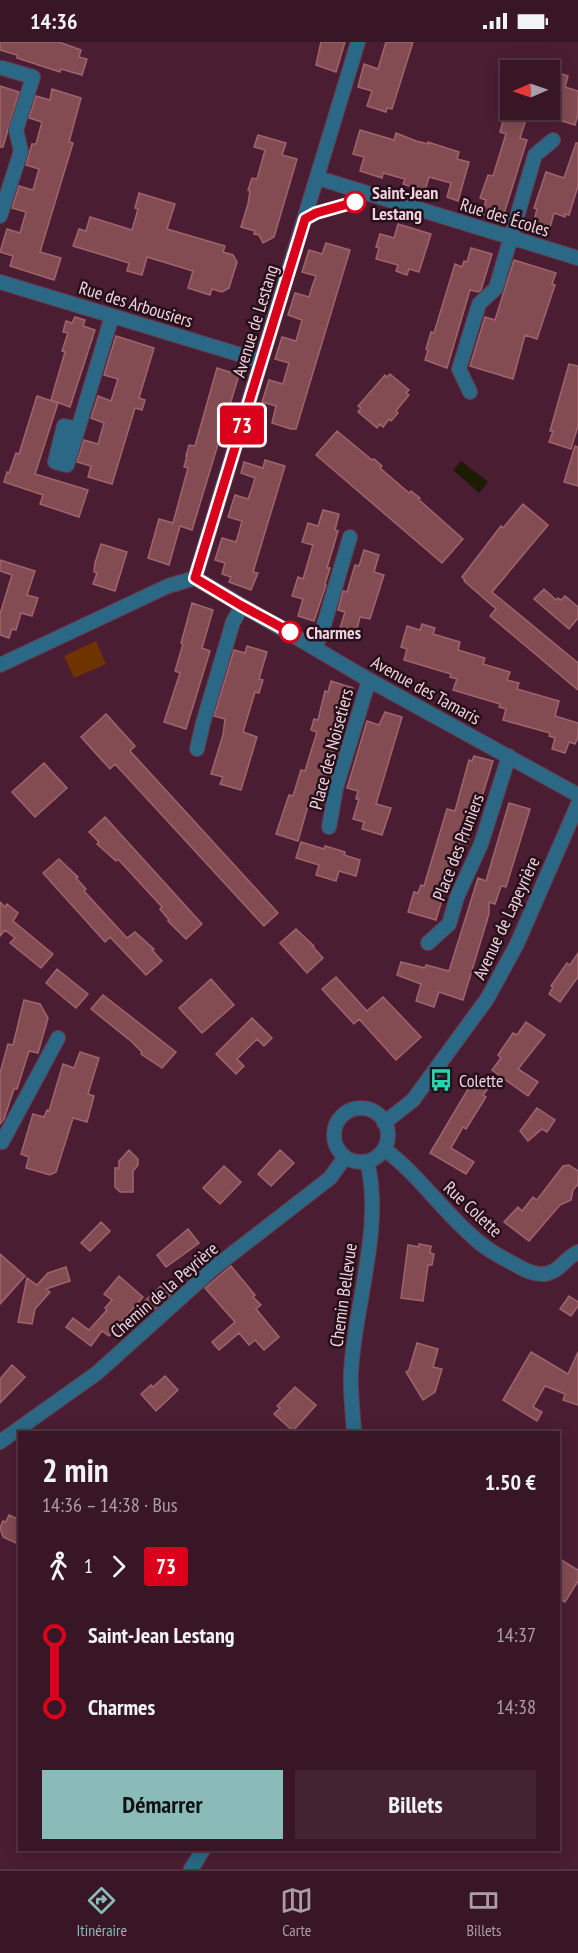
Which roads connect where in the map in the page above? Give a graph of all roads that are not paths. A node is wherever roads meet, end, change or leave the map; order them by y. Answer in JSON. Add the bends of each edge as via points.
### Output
{"nodes":[{"id":1,"x":358,"y":42,"type":"edge"},
{"id":2,"x":2,"y":68,"type":"dead end"},
{"id":3,"x":553,"y":140,"type":"dead end"},
{"id":4,"x":318,"y":178,"type":"junction"},
{"id":5,"x":0,"y":216,"type":"edge"},
{"id":6,"x":511,"y":237,"type":"junction"},
{"id":7,"x":578,"y":258,"type":"edge"},
{"id":8,"x":0,"y":282,"type":"edge"},
{"id":9,"x":112,"y":316,"type":"junction"},
{"id":10,"x":261,"y":361,"type":"junction"},
{"id":11,"x":470,"y":392,"type":"dead end"},
{"id":12,"x":78,"y":429,"type":"dead end"},
{"id":13,"x":350,"y":537,"type":"dead end"},
{"id":14,"x":195,"y":578,"type":"junction"},
{"id":15,"x":242,"y":606,"type":"junction"},
{"id":16,"x":315,"y":647,"type":"junction"},
{"id":17,"x":0,"y":665,"type":"edge"},
{"id":18,"x":369,"y":680,"type":"junction"},
{"id":19,"x":197,"y":749,"type":"dead end"},
{"id":20,"x":509,"y":756,"type":"junction"},
{"id":21,"x":578,"y":795,"type":"edge"},
{"id":22,"x":578,"y":804,"type":"edge"},
{"id":23,"x":329,"y":827,"type":"dead end"},
{"id":24,"x":428,"y":943,"type":"dead end"},
{"id":25,"x":58,"y":1038,"type":"dead end"},
{"id":26,"x":384,"y":1123,"type":"junction"},
{"id":27,"x":0,"y":1142,"type":"edge"},
{"id":28,"x":384,"y":1149,"type":"junction"},
{"id":29,"x":345,"y":1157,"type":"junction"},
{"id":30,"x":367,"y":1162,"type":"junction"},
{"id":31,"x":578,"y":1252,"type":"edge"},
{"id":32,"x":354,"y":1431,"type":"edge"},
{"id":33,"x":0,"y":1442,"type":"edge"},
{"id":34,"x":202,"y":1851,"type":"edge"},
{"id":35,"x":191,"y":1869,"type":"edge"}],
"edges":[{"from":1,"to":4,"type":"street","name":"Avenue de Lestang"},
{"from":2,"to":5,"type":"street","via":[[33,77],[16,130],[21,151]]},
{"from":3,"to":6,"type":"street","via":[[535,155]]},
{"from":4,"to":6,"type":"street","name":"Rue des Écoles"},
{"from":4,"to":10,"type":"street","name":"Avenue de Lestang"},
{"from":6,"to":7,"type":"street","name":"Rue des Écoles"},
{"from":6,"to":11,"type":"street","via":[[496,288],[479,304],[459,369]]},
{"from":8,"to":9,"type":"street","name":"Rue des Arbousiers"},
{"from":9,"to":10,"type":"street","name":"Rue des Arbousiers"},
{"from":9,"to":12,"type":"street"},
{"from":10,"to":14,"type":"street","name":"Avenue de Lestang"},
{"from":13,"to":16,"type":"street"},
{"from":14,"to":15,"type":"street","name":"Avenue des Tamaris"},
{"from":14,"to":17,"type":"street","via":[[168,586]]},
{"from":15,"to":16,"type":"street","name":"Avenue des Tamaris"},
{"from":15,"to":19,"type":"street","via":[[233,622]]},
{"from":16,"to":18,"type":"street","name":"Avenue des Tamaris"},
{"from":18,"to":20,"type":"street","name":"Avenue des Tamaris"},
{"from":18,"to":23,"type":"street","name":"Place des Noisetiers","via":[[336,788]]},
{"from":20,"to":21,"type":"street","name":"Avenue des Tamaris"},
{"from":20,"to":24,"type":"street","name":"Place des Pruniers","via":[[481,844],[449,924]]},
{"from":22,"to":26,"type":"street","name":"Avenue de Lapeyrière","via":[[517,944],[487,999],[413,1100]]},
{"from":25,"to":27,"type":"street"},
{"from":26,"to":28,"type":"street"},
{"from":26,"to":29,"type":"street","via":[[366,1109],[344,1115],[334,1137]]},
{"from":28,"to":30,"type":"street"},
{"from":28,"to":31,"type":"street","name":"Rue Colette","via":[[471,1236],[511,1263],[541,1274],[553,1272]]},
{"from":29,"to":30,"type":"street"},
{"from":29,"to":33,"type":"street","name":"Chemin de la Peyrière","via":[[330,1178],[215,1267],[97,1373]]},
{"from":30,"to":32,"type":"street","name":"Chemin Bellevue","via":[[370,1222],[351,1372]]},
{"from":34,"to":35,"type":"street"}]}
